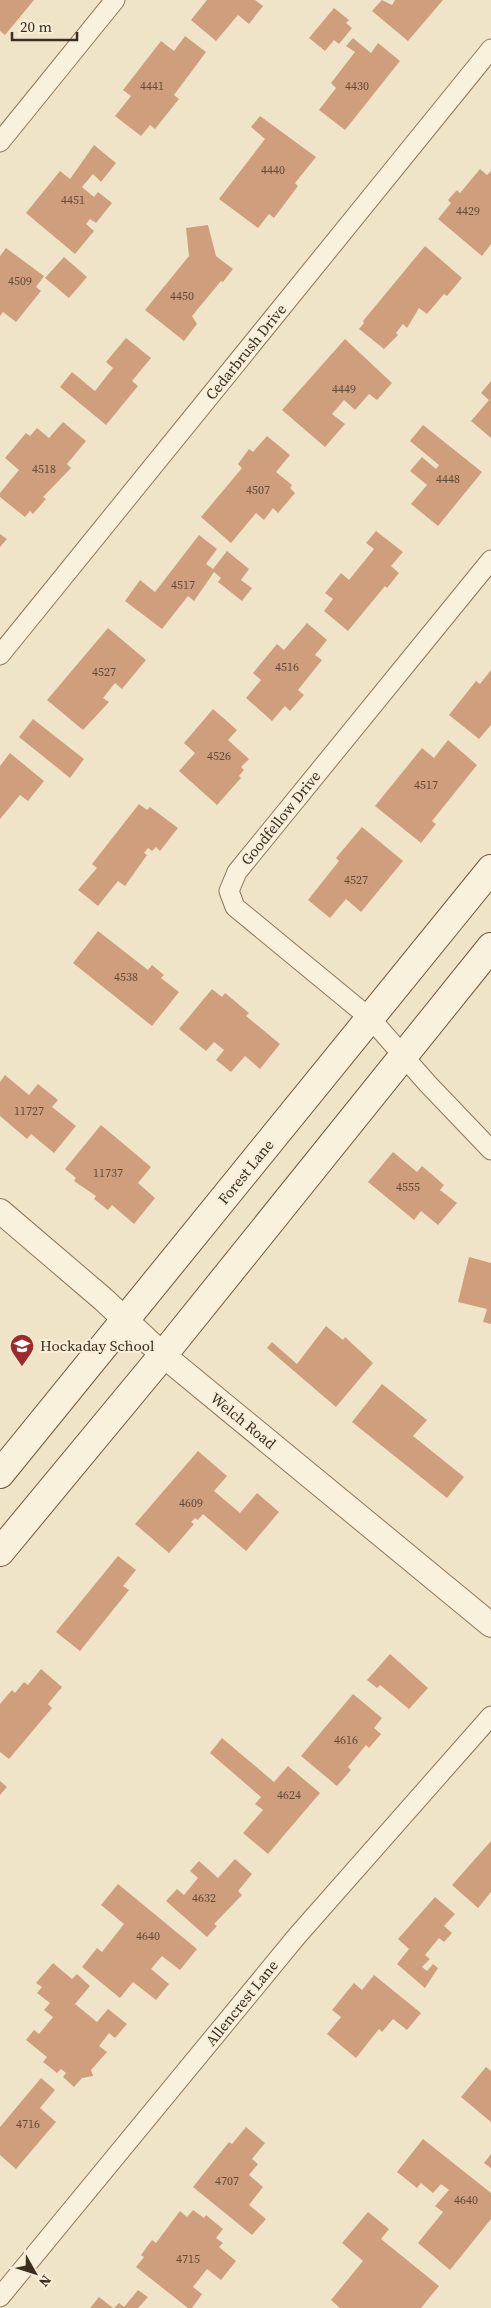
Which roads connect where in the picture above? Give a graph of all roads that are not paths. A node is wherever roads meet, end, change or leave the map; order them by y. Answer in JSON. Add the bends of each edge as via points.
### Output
{"nodes":[{"id":1,"x":115,"y":0,"type":"edge"},
{"id":2,"x":491,"y":50,"type":"edge"},
{"id":3,"x":0,"y":142,"type":"edge"},
{"id":4,"x":491,"y":560,"type":"edge"},
{"id":5,"x":0,"y":654,"type":"edge"},
{"id":6,"x":491,"y":869,"type":"edge"},
{"id":7,"x":491,"y":947,"type":"edge"},
{"id":8,"x":371,"y":1018,"type":"junction"},
{"id":9,"x":403,"y":1056,"type":"junction"},
{"id":10,"x":491,"y":1150,"type":"edge"},
{"id":11,"x":0,"y":1212,"type":"edge"},
{"id":12,"x":125,"y":1320,"type":"junction"},
{"id":13,"x":163,"y":1355,"type":"junction"},
{"id":14,"x":0,"y":1474,"type":"edge"},
{"id":15,"x":0,"y":1552,"type":"edge"},
{"id":16,"x":491,"y":1625,"type":"edge"},
{"id":17,"x":491,"y":1716,"type":"edge"},
{"id":18,"x":0,"y":2297,"type":"edge"}],
"edges":[{"from":1,"to":3,"type":"street"},
{"from":2,"to":5,"type":"street","name":"Cedarbrush Drive"},
{"from":4,"to":8,"type":"street","name":"Goodfellow Drive","via":[[237,872],[229,891],[235,907]]},
{"from":6,"to":8,"type":"main road","name":"Forest Lane"},
{"from":7,"to":9,"type":"main road"},
{"from":8,"to":9,"type":"street","name":"Goodfellow Drive"},
{"from":8,"to":12,"type":"main road","name":"Forest Lane"},
{"from":9,"to":10,"type":"street","name":"Goodfellow Drive"},
{"from":9,"to":13,"type":"main road"},
{"from":11,"to":12,"type":"street","name":"Welch Road"},
{"from":12,"to":13,"type":"street","name":"Welch Road"},
{"from":12,"to":14,"type":"main road","name":"Forest Lane"},
{"from":13,"to":15,"type":"main road"},
{"from":13,"to":16,"type":"street","name":"Welch Road"},
{"from":17,"to":18,"type":"street","name":"Allencrest Lane","via":[[297,1936]]}]}
